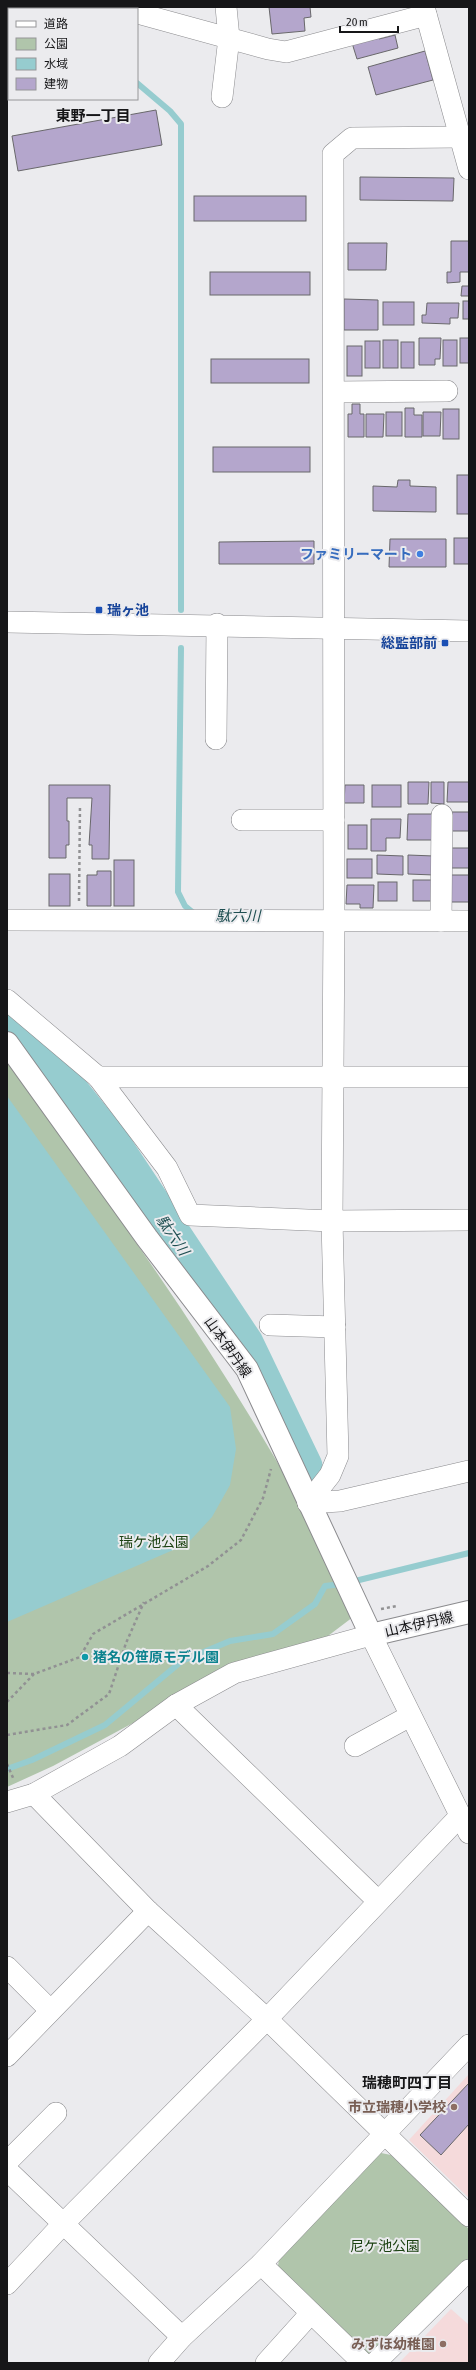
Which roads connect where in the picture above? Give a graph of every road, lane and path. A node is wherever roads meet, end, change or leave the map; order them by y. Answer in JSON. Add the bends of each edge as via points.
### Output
{"nodes":[{"id":1,"x":226,"y":7,"type":"edge"},
{"id":2,"x":425,"y":11,"type":"edge"},
{"id":3,"x":142,"y":12,"type":"edge"},
{"id":4,"x":229,"y":38,"type":"junction"},
{"id":5,"x":222,"y":97,"type":"dead end"},
{"id":6,"x":460,"y":137,"type":"junction"},
{"id":7,"x":469,"y":169,"type":"edge"},
{"id":8,"x":447,"y":391,"type":"dead end"},
{"id":9,"x":334,"y":392,"type":"junction"},
{"id":10,"x":7,"y":622,"type":"edge"},
{"id":11,"x":217,"y":624,"type":"junction"},
{"id":12,"x":335,"y":628,"type":"junction"},
{"id":13,"x":469,"y":631,"type":"edge"},
{"id":14,"x":216,"y":739,"type":"dead end"},
{"id":15,"x":80,"y":805,"type":"dead end"},
{"id":16,"x":442,"y":815,"type":"dead end"},
{"id":17,"x":242,"y":820,"type":"dead end"},
{"id":18,"x":334,"y":820,"type":"junction"},
{"id":19,"x":79,"y":904,"type":"dead end"},
{"id":20,"x":334,"y":916,"type":"junction"},
{"id":21,"x":7,"y":920,"type":"edge"},
{"id":22,"x":441,"y":921,"type":"junction"},
{"id":23,"x":469,"y":921,"type":"edge"},
{"id":24,"x":7,"y":1000,"type":"edge"},
{"id":25,"x":7,"y":1043,"type":"edge"},
{"id":26,"x":98,"y":1077,"type":"junction"},
{"id":27,"x":469,"y":1077,"type":"edge"},
{"id":28,"x":333,"y":1078,"type":"junction"},
{"id":29,"x":469,"y":1220,"type":"edge"},
{"id":30,"x":332,"y":1221,"type":"junction"},
{"id":31,"x":270,"y":1326,"type":"dead end"},
{"id":32,"x":335,"y":1327,"type":"junction"},
{"id":33,"x":279,"y":1439,"type":"junction"},
{"id":34,"x":469,"y":1471,"type":"edge"},
{"id":35,"x":308,"y":1503,"type":"junction"},
{"id":36,"x":145,"y":1601,"type":"junction"},
{"id":37,"x":469,"y":1612,"type":"edge"},
{"id":38,"x":370,"y":1635,"type":"junction"},
{"id":39,"x":7,"y":1673,"type":"edge"},
{"id":40,"x":34,"y":1674,"type":"junction"},
{"id":41,"x":7,"y":1702,"type":"edge"},
{"id":42,"x":176,"y":1705,"type":"junction"},
{"id":43,"x":410,"y":1716,"type":"junction"},
{"id":44,"x":7,"y":1735,"type":"edge"},
{"id":45,"x":355,"y":1746,"type":"dead end"},
{"id":46,"x":34,"y":1794,"type":"junction"},
{"id":47,"x":7,"y":1802,"type":"edge"},
{"id":48,"x":465,"y":1825,"type":"edge"},
{"id":49,"x":378,"y":1901,"type":"junction"},
{"id":50,"x":148,"y":1911,"type":"junction"},
{"id":51,"x":7,"y":1967,"type":"edge"},
{"id":52,"x":50,"y":2010,"type":"junction"},
{"id":53,"x":267,"y":2019,"type":"junction"},
{"id":54,"x":469,"y":2045,"type":"edge"},
{"id":55,"x":7,"y":2056,"type":"edge"},
{"id":56,"x":56,"y":2113,"type":"dead end"},
{"id":57,"x":385,"y":2133,"type":"junction"},
{"id":58,"x":7,"y":2162,"type":"edge"},
{"id":59,"x":7,"y":2170,"type":"edge"},
{"id":60,"x":469,"y":2216,"type":"edge"},
{"id":61,"x":63,"y":2224,"type":"junction"},
{"id":62,"x":261,"y":2264,"type":"junction"},
{"id":63,"x":469,"y":2270,"type":"edge"},
{"id":64,"x":7,"y":2284,"type":"edge"},
{"id":65,"x":311,"y":2312,"type":"junction"},
{"id":66,"x":182,"y":2337,"type":"junction"},
{"id":67,"x":160,"y":2363,"type":"edge"},
{"id":68,"x":266,"y":2363,"type":"edge"},
{"id":69,"x":363,"y":2363,"type":"edge"},
{"id":70,"x":375,"y":2363,"type":"edge"}],
"edges":[{"from":1,"to":4,"type":"street"},
{"from":2,"to":4,"type":"street","via":[[286,52]]},
{"from":2,"to":6,"type":"street"},
{"from":3,"to":4,"type":"street"},
{"from":4,"to":5,"type":"street"},
{"from":6,"to":7,"type":"street"},
{"from":6,"to":9,"type":"street","via":[[352,138],[333,154]]},
{"from":8,"to":9,"type":"street","via":[[422,383]]},
{"from":9,"to":12,"type":"street"},
{"from":10,"to":11,"type":"street"},
{"from":11,"to":12,"type":"street"},
{"from":11,"to":14,"type":"street"},
{"from":12,"to":13,"type":"street"},
{"from":12,"to":18,"type":"street"},
{"from":15,"to":19,"type":"path"},
{"from":16,"to":22,"type":"street"},
{"from":17,"to":18,"type":"street"},
{"from":18,"to":20,"type":"street"},
{"from":20,"to":21,"type":"street"},
{"from":20,"to":22,"type":"street"},
{"from":20,"to":28,"type":"street"},
{"from":22,"to":23,"type":"street"},
{"from":24,"to":26,"type":"street"},
{"from":25,"to":33,"type":"main road","name":"山本伊丹線","via":[[148,1238],[247,1369]]},
{"from":26,"to":28,"type":"street"},
{"from":26,"to":30,"type":"street","via":[[167,1168],[190,1215]]},
{"from":27,"to":28,"type":"street"},
{"from":28,"to":30,"type":"street"},
{"from":29,"to":30,"type":"street"},
{"from":30,"to":32,"type":"street"},
{"from":31,"to":32,"type":"street"},
{"from":32,"to":35,"type":"street","via":[[338,1456],[330,1475]]},
{"from":33,"to":35,"type":"main road","name":"山本伊丹線"},
{"from":33,"to":36,"type":"path","via":[[263,1498],[241,1540],[208,1566]]},
{"from":34,"to":35,"type":"street","via":[[340,1501]]},
{"from":35,"to":38,"type":"main road","name":"山本伊丹線"},
{"from":36,"to":40,"type":"path","via":[[93,1634],[80,1658]]},
{"from":36,"to":44,"type":"path","via":[[126,1643],[109,1694],[67,1725]]},
{"from":37,"to":38,"type":"main road","name":"山本伊丹線"},
{"from":38,"to":42,"type":"street","via":[[234,1673]]},
{"from":38,"to":43,"type":"street"},
{"from":39,"to":40,"type":"path"},
{"from":40,"to":41,"type":"path"},
{"from":42,"to":46,"type":"street","via":[[120,1746]]},
{"from":42,"to":49,"type":"street"},
{"from":43,"to":45,"type":"street"},
{"from":43,"to":48,"type":"street"},
{"from":46,"to":47,"type":"street"},
{"from":46,"to":50,"type":"street"},
{"from":48,"to":49,"type":"street"},
{"from":49,"to":53,"type":"street"},
{"from":50,"to":52,"type":"street"},
{"from":50,"to":53,"type":"street"},
{"from":51,"to":52,"type":"street"},
{"from":52,"to":55,"type":"street"},
{"from":53,"to":57,"type":"street"},
{"from":53,"to":61,"type":"street"},
{"from":54,"to":57,"type":"street"},
{"from":56,"to":58,"type":"street"},
{"from":57,"to":60,"type":"street"},
{"from":57,"to":62,"type":"street"},
{"from":59,"to":61,"type":"street"},
{"from":61,"to":64,"type":"street"},
{"from":61,"to":66,"type":"street"},
{"from":62,"to":65,"type":"street"},
{"from":62,"to":66,"type":"street"},
{"from":63,"to":70,"type":"street"},
{"from":65,"to":68,"type":"street"},
{"from":65,"to":69,"type":"street"},
{"from":66,"to":67,"type":"street"}]}
